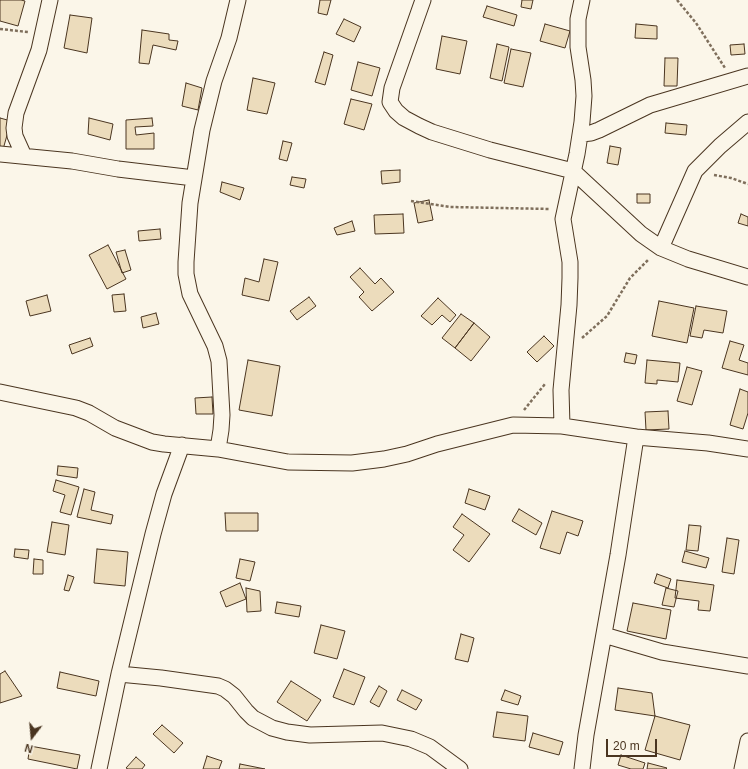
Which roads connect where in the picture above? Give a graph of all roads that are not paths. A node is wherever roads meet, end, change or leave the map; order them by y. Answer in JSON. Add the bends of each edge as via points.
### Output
{"nodes":[{"id":1,"x":50,"y":0,"type":"edge"},
{"id":2,"x":238,"y":0,"type":"edge"},
{"id":3,"x":423,"y":0,"type":"edge"},
{"id":4,"x":582,"y":0,"type":"edge"},
{"id":5,"x":748,"y":76,"type":"edge"},
{"id":6,"x":748,"y":122,"type":"edge"},
{"id":7,"x":581,"y":134,"type":"junction"},
{"id":8,"x":0,"y":154,"type":"edge"},
{"id":9,"x":24,"y":156,"type":"junction"},
{"id":10,"x":573,"y":171,"type":"junction"},
{"id":11,"x":194,"y":178,"type":"junction"},
{"id":12,"x":661,"y":248,"type":"junction"},
{"id":13,"x":748,"y":277,"type":"edge"},
{"id":14,"x":0,"y":392,"type":"edge"},
{"id":15,"x":562,"y":426,"type":"junction"},
{"id":16,"x":636,"y":437,"type":"junction"},
{"id":17,"x":182,"y":445,"type":"junction"},
{"id":18,"x":218,"y":449,"type":"junction"},
{"id":19,"x":748,"y":449,"type":"edge"},
{"id":20,"x":604,"y":635,"type":"junction"},
{"id":21,"x":748,"y":666,"type":"edge"},
{"id":22,"x":119,"y":674,"type":"junction"},
{"id":23,"x":748,"y":741,"type":"edge"},
{"id":24,"x":99,"y":769,"type":"edge"},
{"id":25,"x":460,"y":769,"type":"edge"},
{"id":26,"x":582,"y":769,"type":"edge"},
{"id":27,"x":742,"y":769,"type":"edge"}],
"edges":[{"from":1,"to":9,"type":"street","via":[[34,65],[16,113],[15,136]]},
{"from":2,"to":11,"type":"street","via":[[214,81]]},
{"from":3,"to":10,"type":"street","via":[[392,88],[390,102],[396,112],[432,132]]},
{"from":4,"to":7,"type":"street","via":[[578,19],[578,47],[584,96]]},
{"from":5,"to":7,"type":"street","via":[[650,105],[599,130]]},
{"from":6,"to":12,"type":"street","via":[[695,171]]},
{"from":7,"to":10,"type":"street"},
{"from":8,"to":9,"type":"street"},
{"from":9,"to":11,"type":"street"},
{"from":10,"to":12,"type":"street","via":[[641,234]]},
{"from":10,"to":15,"type":"street","via":[[563,219],[570,278],[561,390]]},
{"from":11,"to":18,"type":"street","via":[[186,274],[190,294],[215,346],[219,361],[222,430]]},
{"from":12,"to":13,"type":"street","via":[[688,260]]},
{"from":14,"to":17,"type":"street","via":[[76,408],[143,439]]},
{"from":15,"to":16,"type":"street"},
{"from":15,"to":18,"type":"street","via":[[513,425],[407,454],[352,463],[288,462]]},
{"from":16,"to":19,"type":"street"},
{"from":16,"to":20,"type":"street"},
{"from":17,"to":18,"type":"street"},
{"from":17,"to":22,"type":"street","via":[[164,494]]},
{"from":20,"to":21,"type":"street","via":[[662,652]]},
{"from":20,"to":26,"type":"street"},
{"from":22,"to":24,"type":"street"},
{"from":22,"to":25,"type":"street","via":[[218,686],[234,696],[253,718],[272,728],[287,732],[310,736],[382,733],[411,739],[430,747]]},
{"from":23,"to":27,"type":"street"}]}
